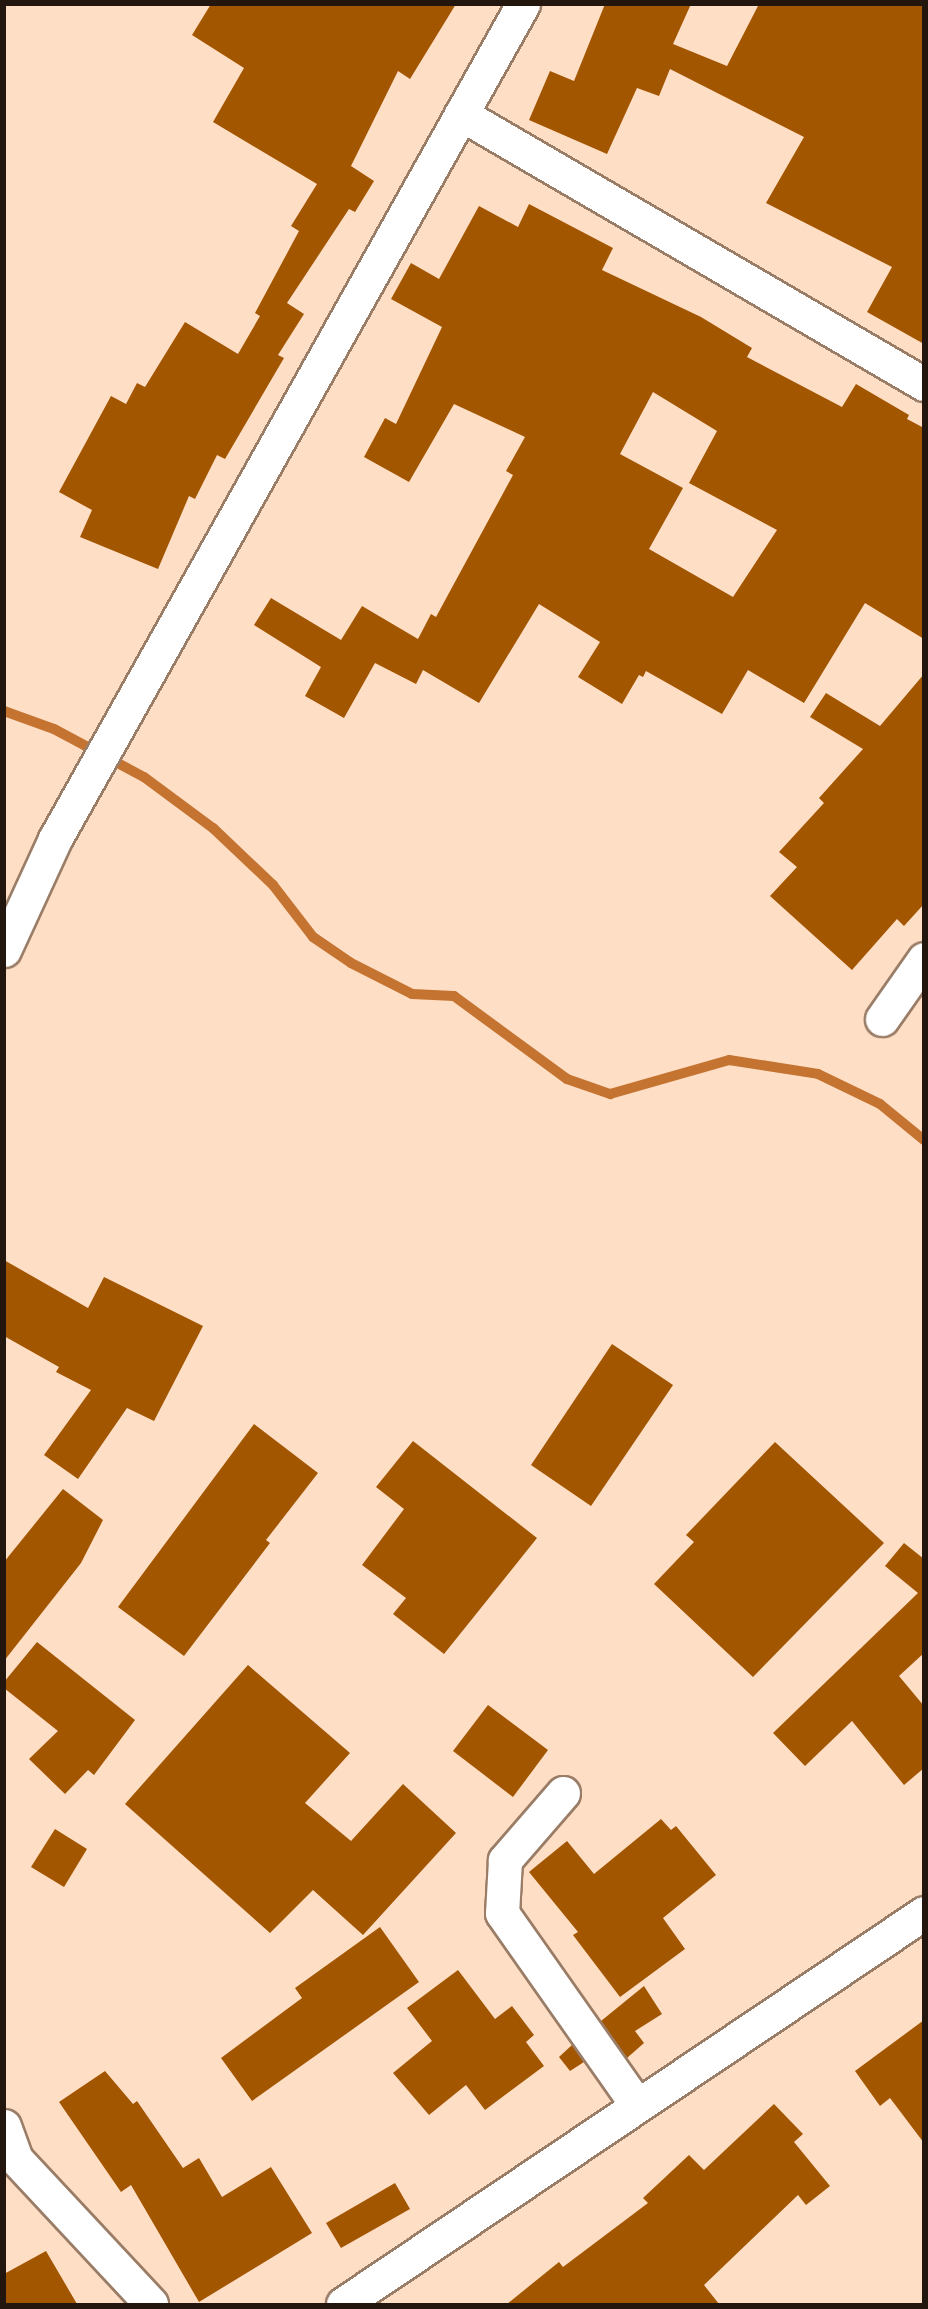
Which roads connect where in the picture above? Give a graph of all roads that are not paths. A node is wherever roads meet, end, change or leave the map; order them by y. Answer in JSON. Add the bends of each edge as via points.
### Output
{"nodes":[{"id":1,"x":523,"y":4,"type":"edge"},
{"id":2,"x":461,"y":114,"type":"junction"},
{"id":3,"x":923,"y":383,"type":"edge"},
{"id":4,"x":4,"y":950,"type":"edge"},
{"id":5,"x":924,"y":959,"type":"edge"},
{"id":6,"x":882,"y":1019,"type":"dead end"},
{"id":7,"x":563,"y":1793,"type":"dead end"},
{"id":8,"x":924,"y":1913,"type":"edge"},
{"id":9,"x":637,"y":2105,"type":"junction"},
{"id":10,"x":4,"y":2126,"type":"edge"},
{"id":11,"x":152,"y":2304,"type":"edge"},
{"id":12,"x":343,"y":2304,"type":"edge"}],
"edges":[{"from":1,"to":2,"type":"street"},
{"from":2,"to":3,"type":"street"},
{"from":2,"to":4,"type":"street","via":[[55,839]]},
{"from":5,"to":6,"type":"street"},
{"from":7,"to":9,"type":"street","via":[[505,1860],[502,1913]]},
{"from":8,"to":9,"type":"street"},
{"from":9,"to":12,"type":"street"},
{"from":10,"to":11,"type":"street","via":[[16,2159]]}]}
